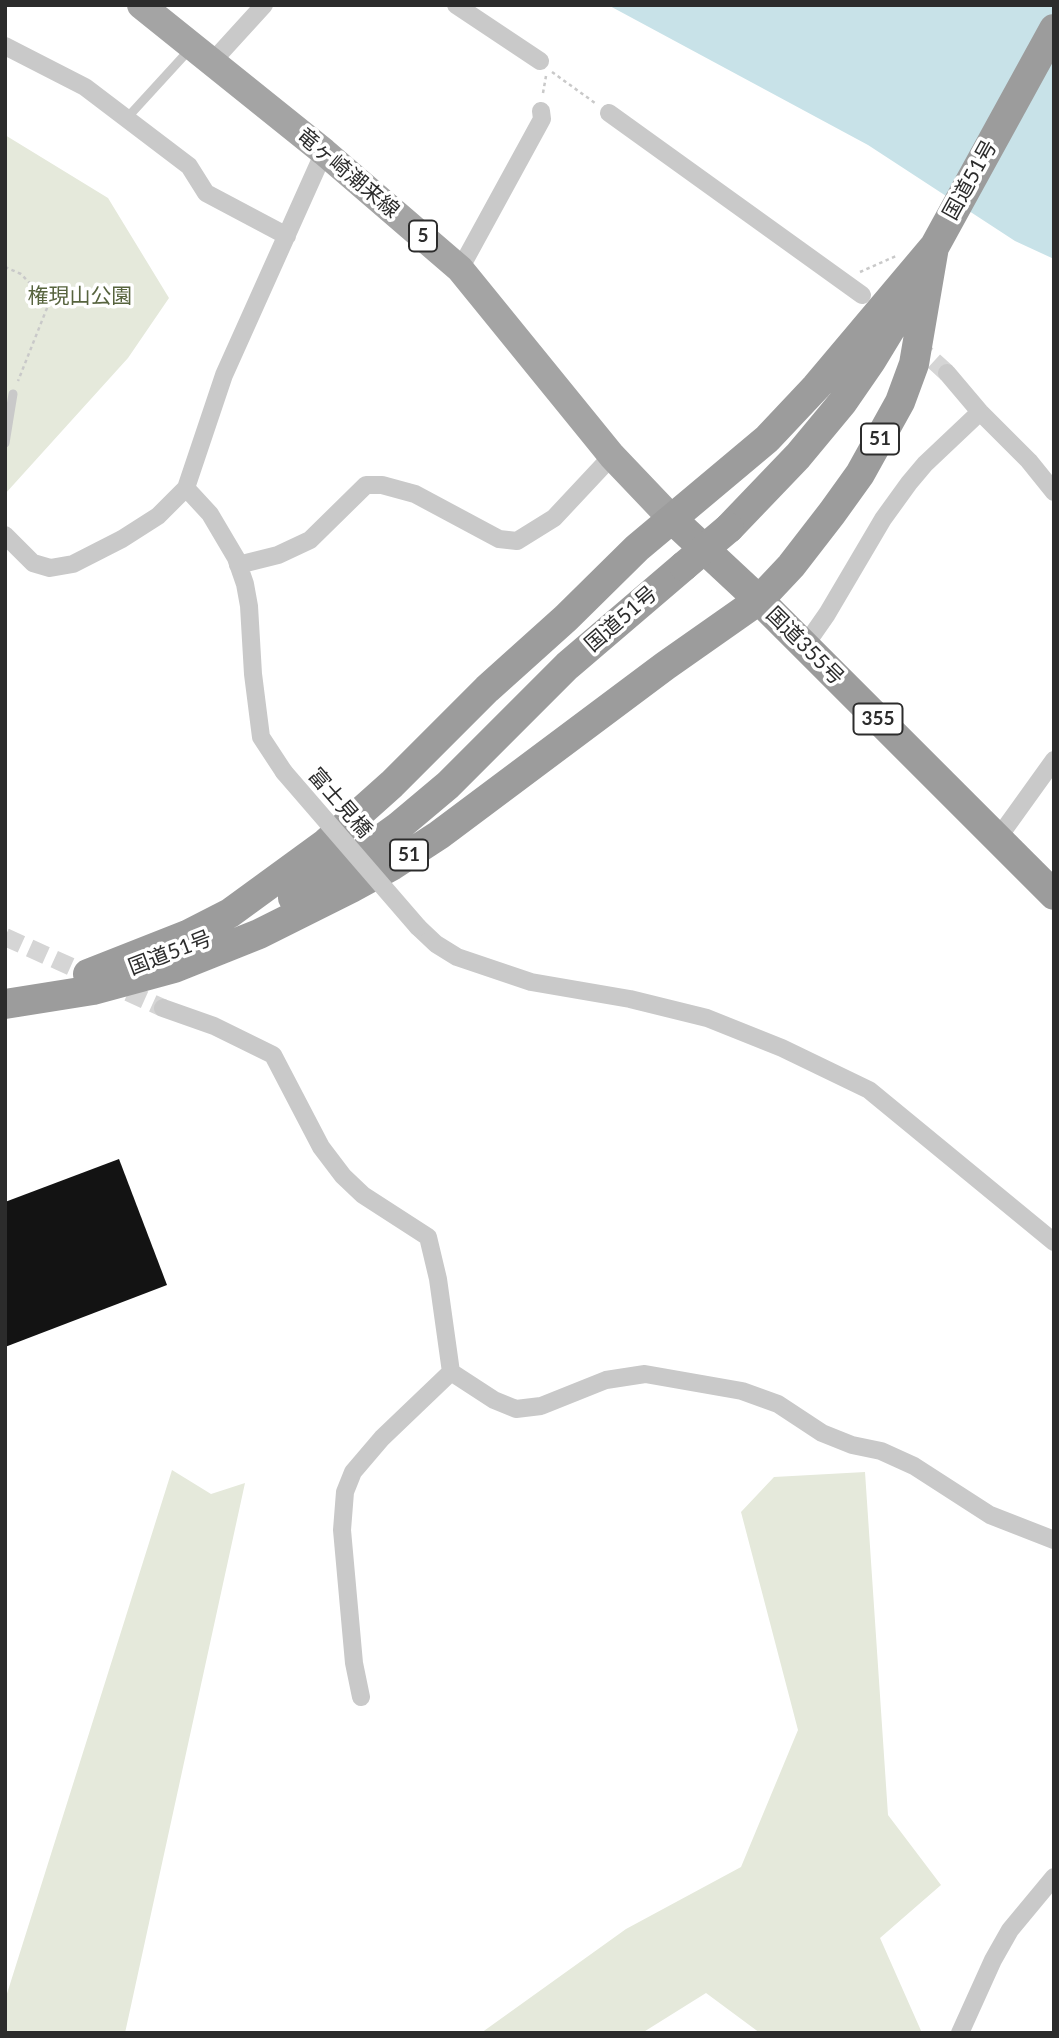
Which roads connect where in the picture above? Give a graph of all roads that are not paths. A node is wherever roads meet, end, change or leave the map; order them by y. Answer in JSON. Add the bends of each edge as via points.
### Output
{"nodes":[{"id":1,"x":141,"y":5,"type":"edge"},
{"id":2,"x":264,"y":5,"type":"edge"},
{"id":3,"x":456,"y":5,"type":"edge"},
{"id":4,"x":1054,"y":29,"type":"edge"},
{"id":5,"x":5,"y":47,"type":"edge"},
{"id":6,"x":202,"y":54,"type":"junction"},
{"id":7,"x":540,"y":61,"type":"dead end"},
{"id":8,"x":541,"y":111,"type":"road end"},
{"id":9,"x":609,"y":113,"type":"road end"},
{"id":10,"x":126,"y":119,"type":"junction"},
{"id":11,"x":324,"y":152,"type":"junction"},
{"id":12,"x":287,"y":236,"type":"junction"},
{"id":13,"x":937,"y":243,"type":"junction"},
{"id":14,"x":460,"y":269,"type":"junction"},
{"id":15,"x":862,"y":295,"type":"dead end"},
{"id":16,"x":947,"y":373,"type":"tunnel mouth"},
{"id":17,"x":10,"y":398,"type":"edge"},
{"id":18,"x":980,"y":412,"type":"junction"},
{"id":19,"x":5,"y":443,"type":"edge"},
{"id":20,"x":612,"y":456,"type":"junction"},
{"id":21,"x":186,"y":488,"type":"junction"},
{"id":22,"x":1054,"y":492,"type":"edge"},
{"id":23,"x":672,"y":519,"type":"junction"},
{"id":24,"x":5,"y":535,"type":"edge"},
{"id":25,"x":238,"y":565,"type":"junction"},
{"id":26,"x":759,"y":600,"type":"junction"},
{"id":27,"x":804,"y":647,"type":"junction"},
{"id":28,"x":1054,"y":760,"type":"edge"},
{"id":29,"x":998,"y":838,"type":"junction"},
{"id":30,"x":1054,"y":895,"type":"edge"},
{"id":31,"x":5,"y":1003,"type":"edge"},
{"id":32,"x":163,"y":1008,"type":"tunnel mouth"},
{"id":33,"x":1054,"y":1242,"type":"edge"},
{"id":34,"x":451,"y":1372,"type":"junction"},
{"id":35,"x":1054,"y":1541,"type":"edge"},
{"id":36,"x":361,"y":1697,"type":"dead end"},
{"id":37,"x":1054,"y":1877,"type":"edge"},
{"id":38,"x":960,"y":2033,"type":"edge"}],
"edges":[{"from":1,"to":6,"type":"main road","name":"竜ヶ崎潮来線","number":"5"},
{"from":2,"to":6,"type":"street"},
{"from":3,"to":7,"type":"street"},
{"from":4,"to":13,"type":"highway","name":"国道51号","number":"51"},
{"from":5,"to":10,"type":"street","via":[[85,87]]},
{"from":6,"to":10,"type":"lane"},
{"from":6,"to":11,"type":"main road","name":"竜ヶ崎潮来線","number":"5"},
{"from":8,"to":14,"type":"street","via":[[542,119]]},
{"from":9,"to":15,"type":"street"},
{"from":10,"to":12,"type":"street","via":[[189,166],[206,193]]},
{"from":11,"to":12,"type":"street"},
{"from":11,"to":14,"type":"main road","name":"竜ヶ崎潮来線","number":"5"},
{"from":12,"to":21,"type":"street","via":[[224,374]]},
{"from":13,"to":23,"type":"highway","number":"51","via":[[775,430]]},
{"from":13,"to":26,"type":"highway","number":"51","via":[[914,364],[900,402],[860,474],[791,566]]},
{"from":13,"to":31,"type":"highway","name":"国道51号","number":"51","bridge":true,"via":[[871,361],[798,456],[729,528],[567,666],[448,785],[398,827],[291,899],[170,956]]},
{"from":14,"to":20,"type":"main road","name":"竜ヶ崎潮来線","number":"5"},
{"from":16,"to":18,"type":"street"},
{"from":17,"to":19,"type":"lane"},
{"from":18,"to":22,"type":"street"},
{"from":18,"to":27,"type":"street","via":[[909,483]]},
{"from":20,"to":23,"type":"main road","name":"竜ヶ崎潮来線","number":"5"},
{"from":20,"to":25,"type":"street","via":[[554,518],[517,541],[499,539],[415,494],[366,485],[310,540],[278,555]]},
{"from":21,"to":24,"type":"street","via":[[158,516],[73,564],[50,568],[33,563]]},
{"from":21,"to":25,"type":"street","name":"富士見橋","via":[[210,514]]},
{"from":23,"to":26,"type":"highway","name":"国道355号","number":"355"},
{"from":23,"to":31,"type":"highway","number":"51","via":[[487,689],[392,784],[283,875],[230,913],[187,935]]},
{"from":25,"to":33,"type":"street","name":"富士見橋","bridge":true,"via":[[249,606],[261,737],[270,755],[436,944],[457,957],[531,982],[707,1018],[782,1048],[869,1090]]},
{"from":26,"to":27,"type":"highway","name":"国道355号","number":"355"},
{"from":26,"to":31,"type":"highway","number":"51","via":[[439,835],[351,888],[259,934],[174,968],[93,990]]},
{"from":27,"to":29,"type":"highway","name":"国道355号","number":"355"},
{"from":28,"to":29,"type":"street"},
{"from":29,"to":30,"type":"highway","name":"国道355号","number":"355"},
{"from":32,"to":34,"type":"street","via":[[273,1055],[321,1147],[343,1176],[363,1195],[428,1237]]},
{"from":34,"to":35,"type":"street","via":[[516,1409],[541,1406],[606,1380],[645,1374],[742,1391],[778,1404],[822,1433],[914,1466],[990,1515]]},
{"from":34,"to":36,"type":"street","via":[[382,1438],[353,1472],[345,1492],[342,1530]]},
{"from":37,"to":38,"type":"street","via":[[1010,1930]]}]}
